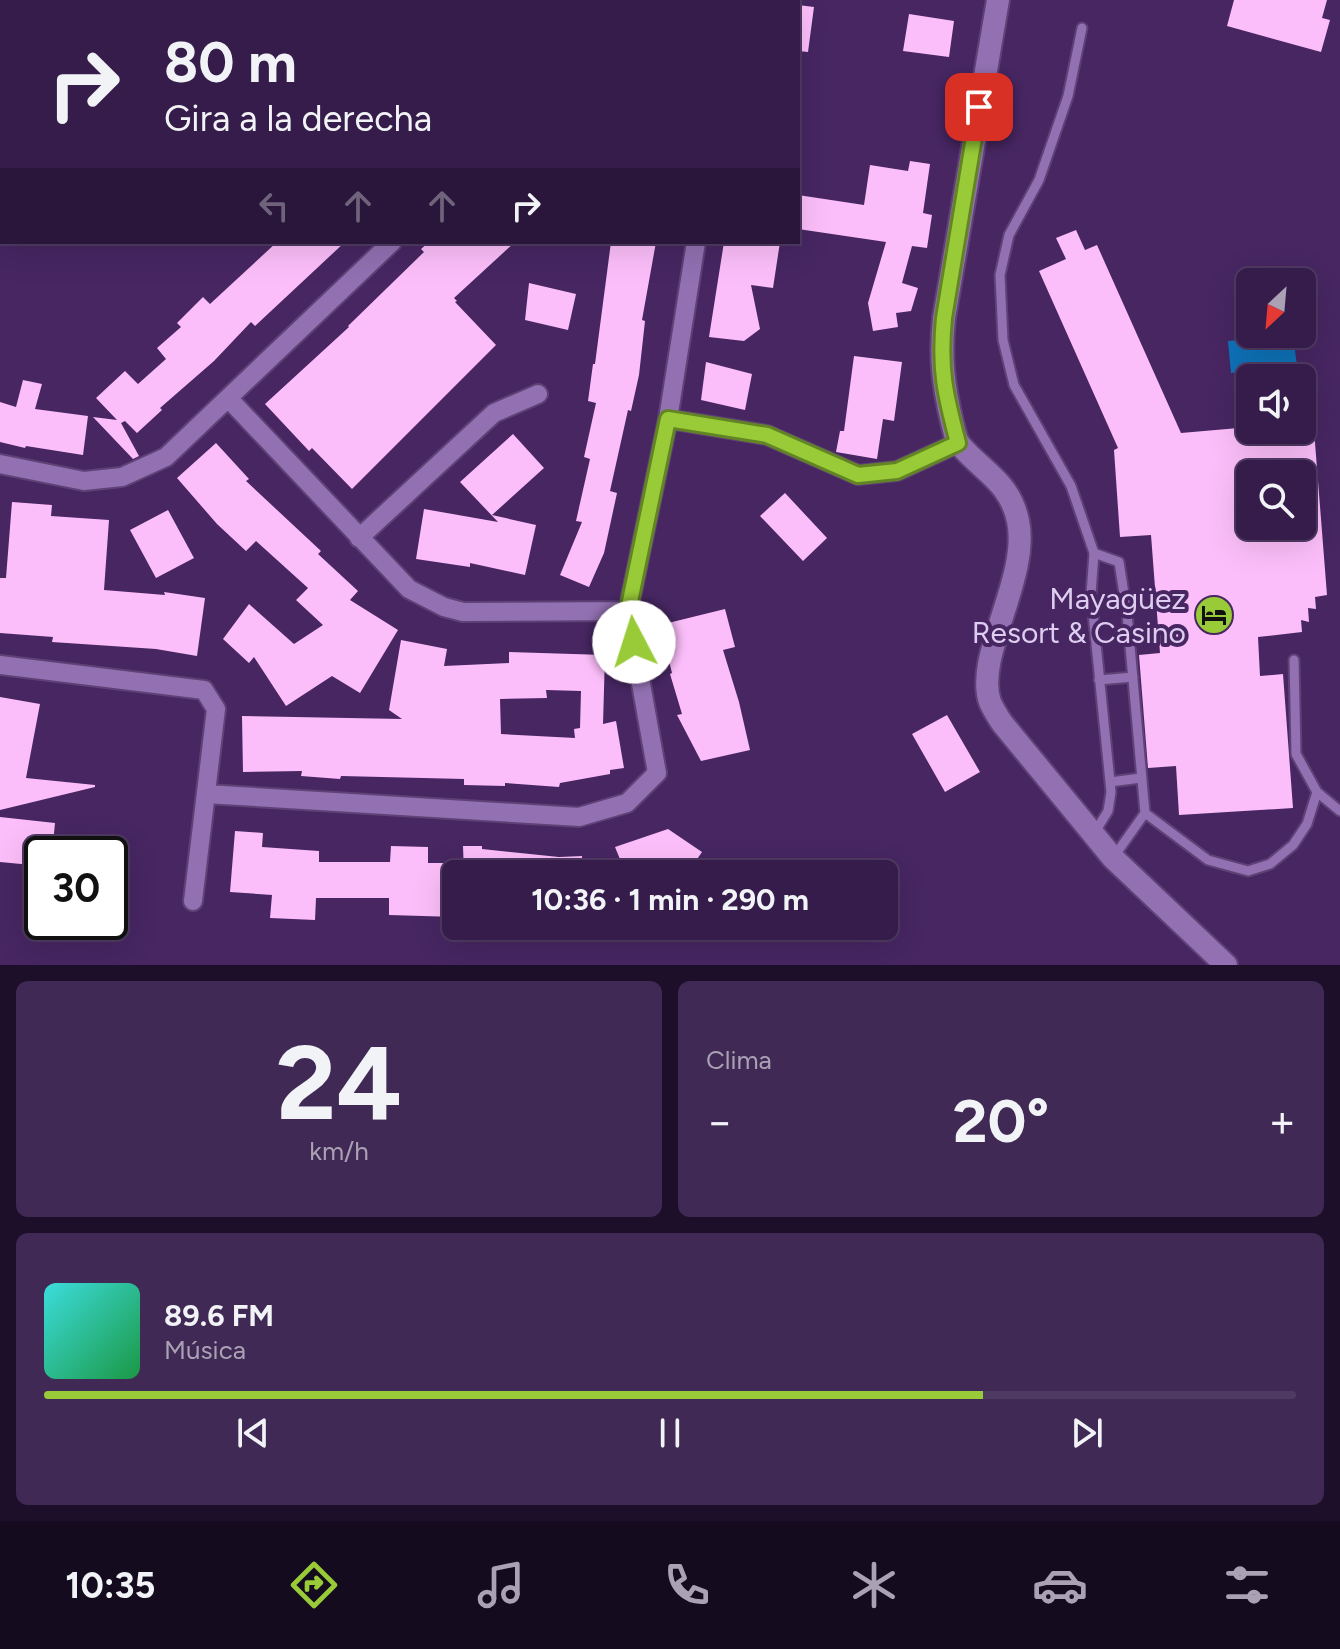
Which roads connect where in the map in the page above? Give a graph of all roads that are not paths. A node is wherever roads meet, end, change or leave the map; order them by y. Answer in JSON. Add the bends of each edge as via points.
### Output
{"nodes":[{"id":1,"x":998,"y":0,"type":"edge"},
{"id":2,"x":1082,"y":28,"type":"dead end"},
{"id":3,"x":390,"y":244,"type":"edge"},
{"id":4,"x":696,"y":244,"type":"edge"},
{"id":5,"x":538,"y":394,"type":"dead end"},
{"id":6,"x":228,"y":398,"type":"junction"},
{"id":7,"x":668,"y":419,"type":"junction"},
{"id":8,"x":958,"y":443,"type":"junction"},
{"id":9,"x":0,"y":464,"type":"edge"},
{"id":10,"x":359,"y":538,"type":"junction"},
{"id":11,"x":1094,"y":553,"type":"junction"},
{"id":12,"x":628,"y":611,"type":"junction"},
{"id":13,"x":1294,"y":660,"type":"dead end"},
{"id":14,"x":0,"y":665,"type":"edge"},
{"id":15,"x":1133,"y":677,"type":"junction"},
{"id":16,"x":1099,"y":680,"type":"junction"},
{"id":17,"x":1141,"y":778,"type":"junction"},
{"id":18,"x":1110,"y":782,"type":"junction"},
{"id":19,"x":1317,"y":792,"type":"junction"},
{"id":20,"x":206,"y":794,"type":"junction"},
{"id":21,"x":1340,"y":811,"type":"edge"},
{"id":22,"x":1145,"y":813,"type":"junction"},
{"id":23,"x":1094,"y":835,"type":"junction"},
{"id":24,"x":1113,"y":858,"type":"junction"},
{"id":25,"x":193,"y":901,"type":"dead end"},
{"id":26,"x":1226,"y":965,"type":"edge"}],
"edges":[{"from":1,"to":8,"type":"street","via":[[942,333],[943,385]]},
{"from":2,"to":11,"type":"lane","via":[[1068,96],[1039,180],[1009,235],[1000,275],[1003,340],[1014,385],[1071,486]]},
{"from":3,"to":6,"type":"street"},
{"from":4,"to":7,"type":"street"},
{"from":5,"to":10,"type":"street","via":[[494,413]]},
{"from":6,"to":9,"type":"street","via":[[166,457],[122,477],[84,481]]},
{"from":6,"to":10,"type":"street"},
{"from":7,"to":8,"type":"street","via":[[767,435],[858,475],[897,471]]},
{"from":7,"to":12,"type":"street"},
{"from":8,"to":23,"type":"street","via":[[1006,489],[1018,520],[1016,573],[988,672],[989,700]]},
{"from":10,"to":12,"type":"street","via":[[409,589],[444,607],[463,612]]},
{"from":11,"to":15,"type":"lane","via":[[1119,562]]},
{"from":11,"to":16,"type":"lane","via":[[1091,594]]},
{"from":12,"to":20,"type":"street","via":[[657,773],[627,803],[579,817]]},
{"from":13,"to":19,"type":"lane","via":[[1296,754]]},
{"from":14,"to":20,"type":"street","via":[[204,690],[216,709]]},
{"from":15,"to":16,"type":"lane"},
{"from":15,"to":17,"type":"lane"},
{"from":16,"to":18,"type":"lane"},
{"from":17,"to":18,"type":"lane"},
{"from":17,"to":22,"type":"lane"},
{"from":18,"to":23,"type":"lane","via":[[1108,811]]},
{"from":19,"to":21,"type":"lane"},
{"from":19,"to":22,"type":"lane","via":[[1307,824],[1293,845],[1270,864],[1248,871],[1208,860]]},
{"from":20,"to":25,"type":"street"},
{"from":22,"to":24,"type":"lane"},
{"from":23,"to":24,"type":"street"},
{"from":24,"to":26,"type":"street"}]}
